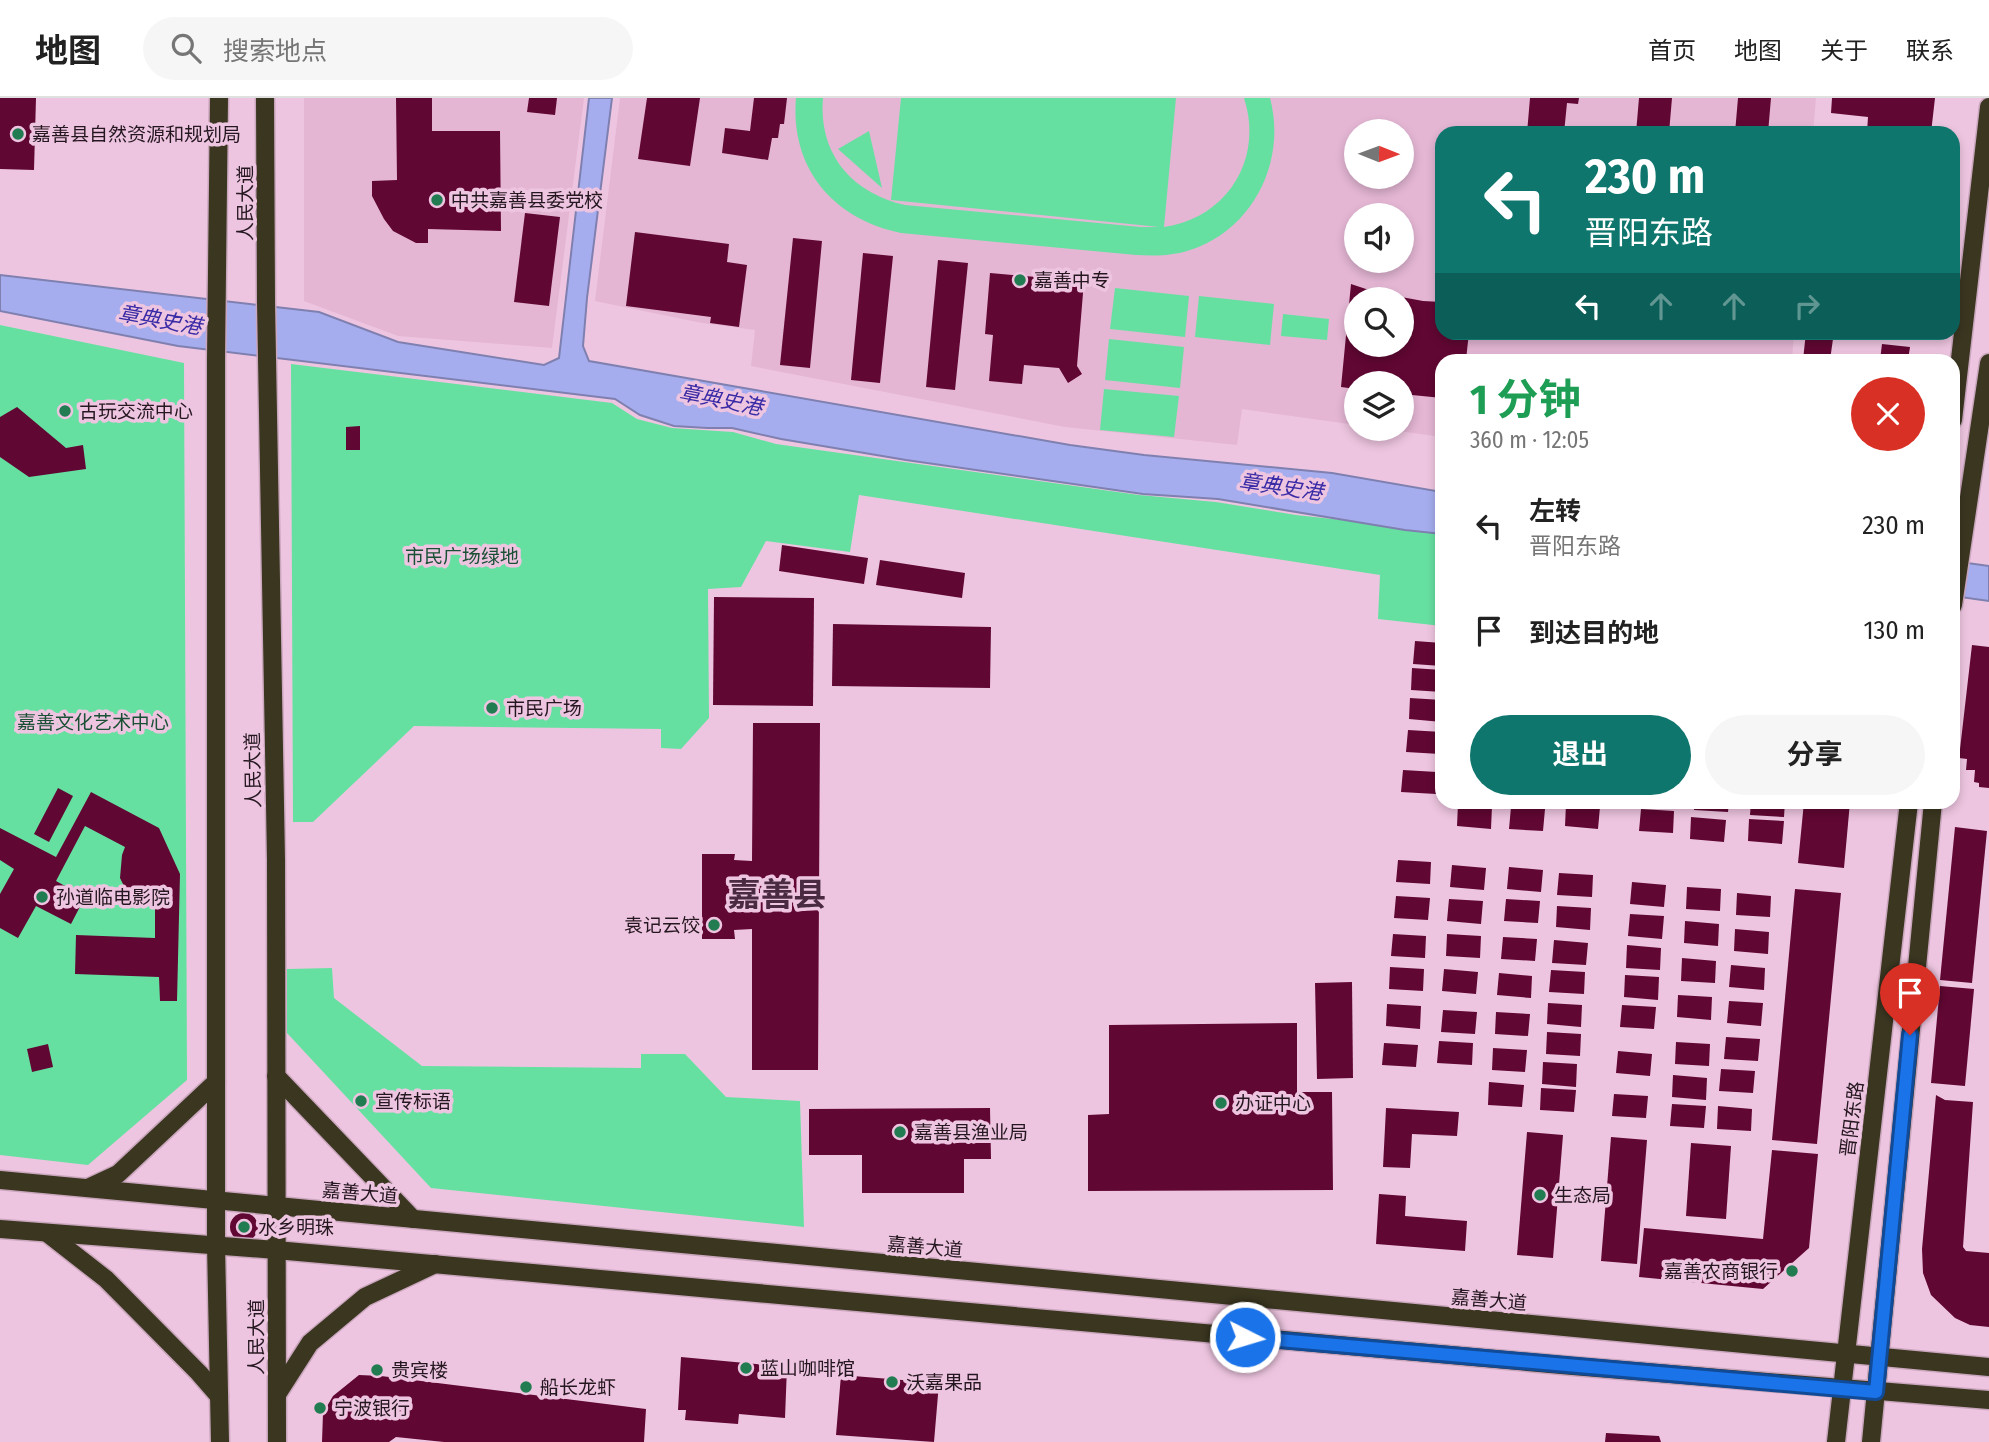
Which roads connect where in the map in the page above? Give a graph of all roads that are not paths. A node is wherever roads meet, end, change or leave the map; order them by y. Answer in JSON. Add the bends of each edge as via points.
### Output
{"nodes":[{"id":1,"x":219,"y":98,"type":"edge"},
{"id":2,"x":265,"y":98,"type":"edge"},
{"id":3,"x":1989,"y":107,"type":"edge"},
{"id":4,"x":1960,"y":360,"type":"edge"},
{"id":5,"x":1989,"y":363,"type":"edge"},
{"id":6,"x":1960,"y":551,"type":"edge"},
{"id":7,"x":1908,"y":809,"type":"edge"},
{"id":8,"x":1932,"y":809,"type":"edge"},
{"id":9,"x":276,"y":1076,"type":"junction"},
{"id":10,"x":216,"y":1082,"type":"junction"},
{"id":11,"x":0,"y":1180,"type":"edge"},
{"id":12,"x":87,"y":1189,"type":"junction"},
{"id":13,"x":216,"y":1201,"type":"junction"},
{"id":14,"x":276,"y":1206,"type":"junction"},
{"id":15,"x":413,"y":1219,"type":"junction"},
{"id":16,"x":0,"y":1229,"type":"edge"},
{"id":17,"x":47,"y":1233,"type":"junction"},
{"id":18,"x":216,"y":1245,"type":"junction"},
{"id":19,"x":276,"y":1250,"type":"junction"},
{"id":20,"x":435,"y":1264,"type":"junction"},
{"id":21,"x":1846,"y":1355,"type":"junction"},
{"id":22,"x":1879,"y":1358,"type":"junction"},
{"id":23,"x":1989,"y":1367,"type":"edge"},
{"id":24,"x":1842,"y":1389,"type":"junction"},
{"id":25,"x":1876,"y":1392,"type":"junction"},
{"id":26,"x":278,"y":1393,"type":"junction"},
{"id":27,"x":219,"y":1396,"type":"junction"},
{"id":28,"x":1989,"y":1400,"type":"edge"},
{"id":29,"x":220,"y":1442,"type":"edge"},
{"id":30,"x":277,"y":1442,"type":"edge"},
{"id":31,"x":1836,"y":1442,"type":"edge"},
{"id":32,"x":1871,"y":1442,"type":"edge"}],
"edges":[{"from":1,"to":10,"type":"main road","name":"人民大道"},
{"from":2,"to":9,"type":"main road","name":"人民大道"},
{"from":3,"to":4,"type":"main road"},
{"from":5,"to":6,"type":"main road"},
{"from":7,"to":21,"type":"main road","name":"晋阳东路"},
{"from":8,"to":22,"type":"main road"},
{"from":9,"to":14,"type":"main road","name":"人民大道"},
{"from":9,"to":15,"type":"main road"},
{"from":10,"to":12,"type":"main road","via":[[118,1174]]},
{"from":10,"to":13,"type":"main road","name":"人民大道"},
{"from":11,"to":12,"type":"main road","name":"嘉善大道"},
{"from":12,"to":13,"type":"main road","name":"嘉善大道"},
{"from":13,"to":14,"type":"main road","name":"嘉善大道"},
{"from":13,"to":18,"type":"main road","name":"人民大道"},
{"from":14,"to":15,"type":"main road","name":"嘉善大道"},
{"from":14,"to":19,"type":"main road","name":"人民大道"},
{"from":15,"to":21,"type":"main road","name":"嘉善大道"},
{"from":16,"to":17,"type":"main road"},
{"from":17,"to":18,"type":"main road"},
{"from":17,"to":27,"type":"main road","via":[[106,1279]]},
{"from":18,"to":19,"type":"main road"},
{"from":18,"to":27,"type":"main road","name":"人民大道"},
{"from":19,"to":20,"type":"main road"},
{"from":19,"to":26,"type":"main road","name":"人民大道"},
{"from":20,"to":24,"type":"main road"},
{"from":20,"to":26,"type":"main road","via":[[365,1297],[310,1343]]},
{"from":21,"to":22,"type":"main road","name":"嘉善大道"},
{"from":21,"to":24,"type":"main road","name":"晋阳东路"},
{"from":22,"to":23,"type":"main road","name":"嘉善大道"},
{"from":22,"to":25,"type":"main road"},
{"from":24,"to":25,"type":"main road"},
{"from":24,"to":31,"type":"main road","name":"晋阳东路"},
{"from":25,"to":28,"type":"main road"},
{"from":25,"to":32,"type":"main road"},
{"from":26,"to":30,"type":"main road","name":"人民大道"},
{"from":27,"to":29,"type":"main road","name":"人民大道"}]}
